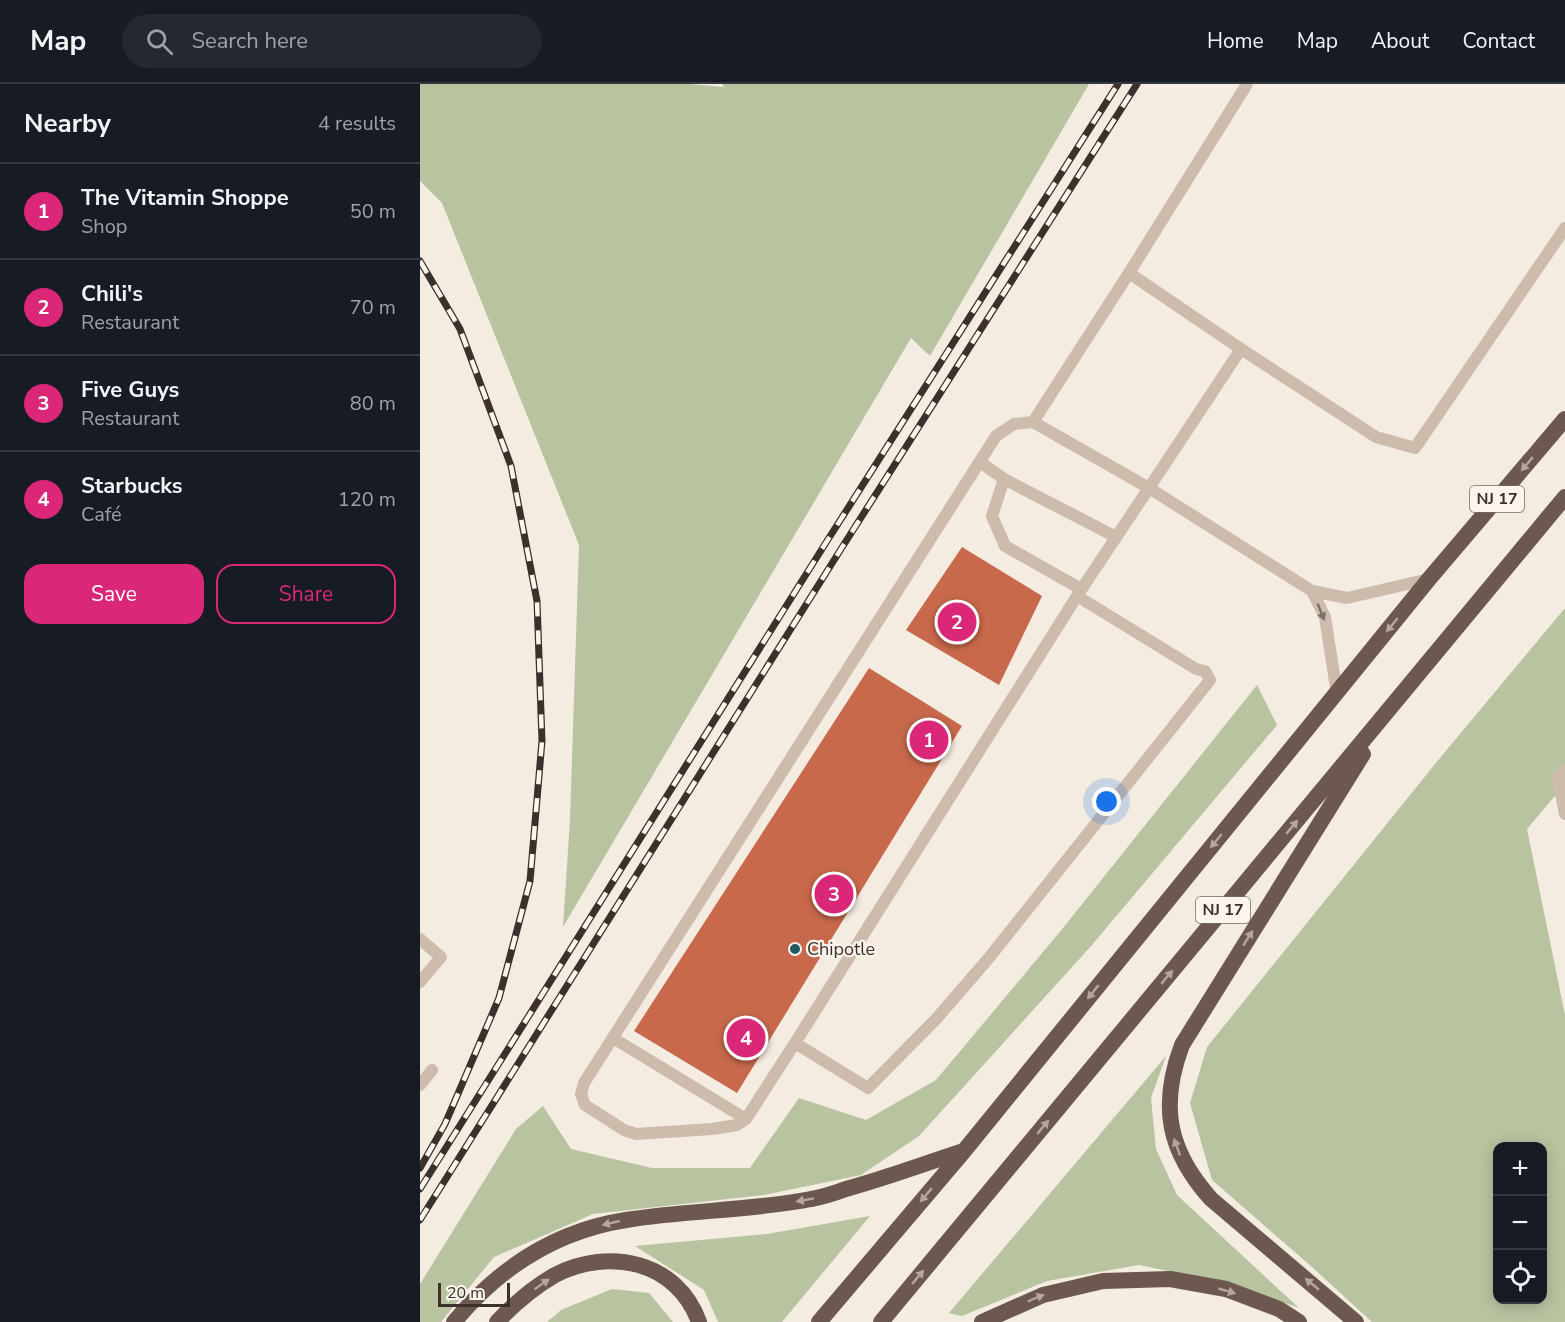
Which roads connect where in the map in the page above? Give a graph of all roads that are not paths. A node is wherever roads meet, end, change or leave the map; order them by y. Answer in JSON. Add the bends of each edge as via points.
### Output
{"nodes":[{"id":1,"x":1247,"y":84,"type":"edge"},
{"id":2,"x":1565,"y":228,"type":"edge"},
{"id":3,"x":1129,"y":273,"type":"junction"},
{"id":4,"x":1240,"y":350,"type":"junction"},
{"id":5,"x":1565,"y":419,"type":"edge"},
{"id":6,"x":1033,"y":422,"type":"junction"},
{"id":7,"x":980,"y":462,"type":"junction"},
{"id":8,"x":1004,"y":479,"type":"junction"},
{"id":9,"x":1149,"y":488,"type":"junction"},
{"id":10,"x":1565,"y":497,"type":"edge"},
{"id":11,"x":1116,"y":537,"type":"junction"},
{"id":12,"x":1429,"y":579,"type":"junction"},
{"id":13,"x":1312,"y":591,"type":"junction"},
{"id":14,"x":1079,"y":593,"type":"junction"},
{"id":15,"x":1337,"y":694,"type":"junction"},
{"id":16,"x":1399,"y":698,"type":"junction"},
{"id":17,"x":1565,"y":770,"type":"edge"},
{"id":18,"x":1565,"y":814,"type":"edge"},
{"id":19,"x":420,"y":939,"type":"edge"},
{"id":20,"x":420,"y":982,"type":"edge"},
{"id":21,"x":613,"y":1038,"type":"junction"},
{"id":22,"x":795,"y":1043,"type":"junction"},
{"id":23,"x":432,"y":1070,"type":"dead end"},
{"id":24,"x":420,"y":1085,"type":"edge"},
{"id":25,"x":746,"y":1119,"type":"junction"},
{"id":26,"x":964,"y":1151,"type":"junction"},
{"id":27,"x":454,"y":1322,"type":"edge"},
{"id":28,"x":497,"y":1322,"type":"edge"},
{"id":29,"x":699,"y":1322,"type":"edge"},
{"id":30,"x":819,"y":1322,"type":"edge"},
{"id":31,"x":881,"y":1322,"type":"edge"},
{"id":32,"x":982,"y":1322,"type":"edge"},
{"id":33,"x":1299,"y":1322,"type":"edge"},
{"id":34,"x":1356,"y":1322,"type":"edge"}],
"edges":[{"from":1,"to":3,"type":"lane"},
{"from":2,"to":4,"type":"lane","via":[[1415,448],[1376,437]]},
{"from":3,"to":4,"type":"lane"},
{"from":3,"to":6,"type":"lane"},
{"from":4,"to":9,"type":"lane"},
{"from":5,"to":12,"type":"highway","number":"NJ 17","one_way":true},
{"from":6,"to":7,"type":"lane","via":[[1014,424],[996,436]]},
{"from":6,"to":9,"type":"lane"},
{"from":7,"to":8,"type":"lane"},
{"from":7,"to":21,"type":"lane"},
{"from":8,"to":11,"type":"lane"},
{"from":8,"to":14,"type":"lane","via":[[992,516],[1005,546]]},
{"from":9,"to":11,"type":"lane"},
{"from":9,"to":13,"type":"lane"},
{"from":10,"to":16,"type":"highway","number":"NJ 17"},
{"from":11,"to":14,"type":"lane"},
{"from":12,"to":13,"type":"lane","via":[[1347,598]]},
{"from":12,"to":15,"type":"highway","number":"NJ 17","one_way":true},
{"from":13,"to":15,"type":"lane","one_way":true,"via":[[1325,618]]},
{"from":14,"to":22,"type":"lane"},
{"from":14,"to":22,"type":"lane","via":[[1205,671],[1209,680],[988,959],[868,1088]]},
{"from":15,"to":26,"type":"highway","number":"NJ 17","one_way":true},
{"from":31,"to":16,"type":"highway","number":"NJ 17","one_way":true},
{"from":34,"to":16,"type":"highway","one_way":true,"via":[[1198,1185],[1186,1168],[1172,1130],[1170,1087],[1174,1065],[1192,1026]]},
{"from":17,"to":18,"type":"lane","via":[[1558,778]]},
{"from":19,"to":20,"type":"lane","via":[[441,957]]},
{"from":21,"to":25,"type":"lane"},
{"from":21,"to":25,"type":"lane","via":[[581,1094],[585,1105],[624,1130],[636,1134],[712,1129],[737,1125]]},
{"from":22,"to":25,"type":"lane"},
{"from":23,"to":24,"type":"lane"},
{"from":26,"to":27,"type":"highway","one_way":true,"via":[[813,1199],[624,1220],[574,1233],[523,1258],[475,1298]]},
{"from":26,"to":30,"type":"highway","number":"NJ 17","one_way":true},
{"from":28,"to":29,"type":"highway","one_way":true,"via":[[556,1275],[605,1262],[643,1265],[660,1273],[687,1298]]},
{"from":32,"to":33,"type":"highway","one_way":true,"via":[[1043,1295],[1103,1281],[1170,1279],[1226,1289],[1279,1309]]}]}
